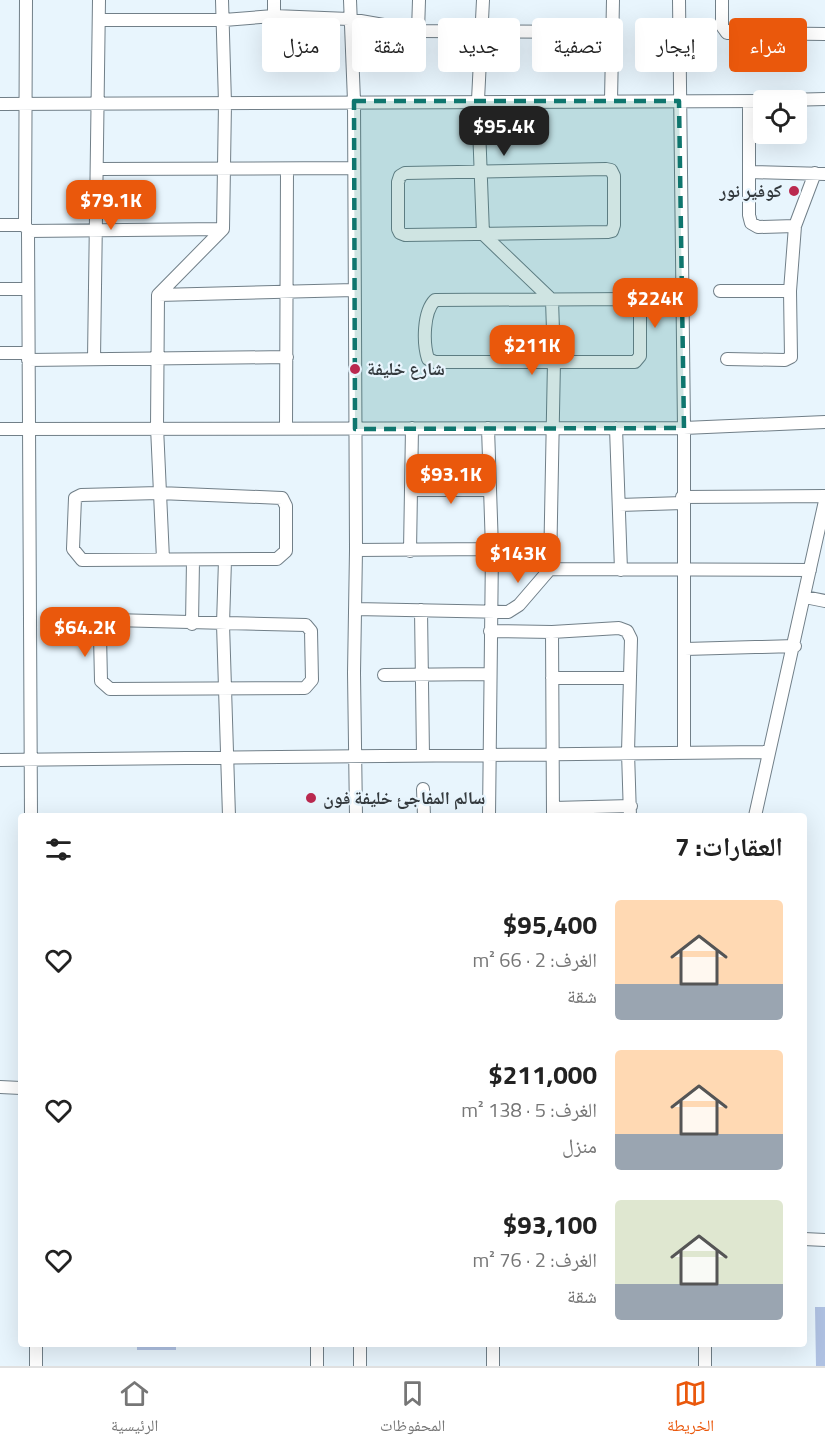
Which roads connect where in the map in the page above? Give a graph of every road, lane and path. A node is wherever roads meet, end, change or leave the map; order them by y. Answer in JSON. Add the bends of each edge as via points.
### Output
{"nodes":[{"id":1,"x":26,"y":0,"type":"edge"},
{"id":2,"x":99,"y":0,"type":"edge"},
{"id":3,"x":222,"y":0,"type":"edge"},
{"id":4,"x":274,"y":0,"type":"edge"},
{"id":5,"x":350,"y":0,"type":"edge"},
{"id":6,"x":419,"y":0,"type":"edge"},
{"id":7,"x":483,"y":0,"type":"edge"},
{"id":8,"x":613,"y":0,"type":"edge"},
{"id":9,"x":679,"y":0,"type":"edge"},
{"id":10,"x":722,"y":0,"type":"edge"},
{"id":11,"x":274,"y":16,"type":"junction"},
{"id":12,"x":418,"y":18,"type":"edge"},
{"id":13,"x":482,"y":18,"type":"edge"},
{"id":14,"x":614,"y":18,"type":"edge"},
{"id":15,"x":99,"y":20,"type":"junction"},
{"id":16,"x":224,"y":20,"type":"junction"},
{"id":17,"x":349,"y":20,"type":"junction"},
{"id":18,"x":352,"y":20,"type":"edge"},
{"id":19,"x":825,"y":34,"type":"edge"},
{"id":20,"x":480,"y":72,"type":"edge"},
{"id":21,"x":612,"y":72,"type":"edge"},
{"id":22,"x":807,"y":99,"type":"edge"},
{"id":23,"x":825,"y":99,"type":"edge"},
{"id":24,"x":478,"y":100,"type":"junction"},
{"id":25,"x":611,"y":100,"type":"junction"},
{"id":26,"x":354,"y":101,"type":"junction"},
{"id":27,"x":679,"y":101,"type":"junction"},
{"id":28,"x":96,"y":102,"type":"junction"},
{"id":29,"x":749,"y":102,"type":"junction"},
{"id":30,"x":753,"y":102,"type":"edge"},
{"id":31,"x":24,"y":103,"type":"junction"},
{"id":32,"x":225,"y":103,"type":"junction"},
{"id":33,"x":0,"y":104,"type":"edge"},
{"id":34,"x":354,"y":168,"type":"junction"},
{"id":35,"x":97,"y":169,"type":"junction"},
{"id":36,"x":287,"y":169,"type":"junction"},
{"id":37,"x":224,"y":170,"type":"junction"},
{"id":38,"x":482,"y":172,"type":"junction"},
{"id":39,"x":750,"y":172,"type":"junction"},
{"id":40,"x":820,"y":174,"type":"edge"},
{"id":41,"x":0,"y":225,"type":"edge"},
{"id":42,"x":795,"y":226,"type":"junction"},
{"id":43,"x":27,"y":228,"type":"junction"},
{"id":44,"x":223,"y":229,"type":"junction"},
{"id":45,"x":96,"y":232,"type":"junction"},
{"id":46,"x":483,"y":234,"type":"junction"},
{"id":47,"x":0,"y":289,"type":"edge"},
{"id":48,"x":27,"y":289,"type":"junction"},
{"id":49,"x":354,"y":291,"type":"junction"},
{"id":50,"x":720,"y":291,"type":"dead end"},
{"id":51,"x":790,"y":291,"type":"junction"},
{"id":52,"x":287,"y":292,"type":"junction"},
{"id":53,"x":158,"y":295,"type":"junction"},
{"id":54,"x":552,"y":300,"type":"junction"},
{"id":55,"x":0,"y":353,"type":"edge"},
{"id":56,"x":28,"y":356,"type":"junction"},
{"id":57,"x":287,"y":357,"type":"junction"},
{"id":58,"x":94,"y":359,"type":"junction"},
{"id":59,"x":157,"y":359,"type":"junction"},
{"id":60,"x":727,"y":359,"type":"dead end"},
{"id":61,"x":554,"y":361,"type":"junction"},
{"id":62,"x":825,"y":422,"type":"edge"},
{"id":63,"x":286,"y":426,"type":"junction"},
{"id":64,"x":158,"y":427,"type":"junction"},
{"id":65,"x":553,"y":427,"type":"junction"},
{"id":66,"x":488,"y":428,"type":"junction"},
{"id":67,"x":616,"y":428,"type":"junction"},
{"id":68,"x":684,"y":428,"type":"junction"},
{"id":69,"x":0,"y":429,"type":"edge"},
{"id":70,"x":27,"y":429,"type":"junction"},
{"id":71,"x":355,"y":429,"type":"junction"},
{"id":72,"x":412,"y":429,"type":"junction"},
{"id":73,"x":412,"y":490,"type":"junction"},
{"id":74,"x":490,"y":490,"type":"junction"},
{"id":75,"x":159,"y":493,"type":"junction"},
{"id":76,"x":825,"y":496,"type":"edge"},
{"id":77,"x":683,"y":500,"type":"junction"},
{"id":78,"x":825,"y":501,"type":"edge"},
{"id":79,"x":619,"y":505,"type":"junction"},
{"id":80,"x":492,"y":549,"type":"junction"},
{"id":81,"x":356,"y":550,"type":"junction"},
{"id":82,"x":410,"y":551,"type":"junction"},
{"id":83,"x":163,"y":559,"type":"junction"},
{"id":84,"x":193,"y":560,"type":"junction"},
{"id":85,"x":225,"y":560,"type":"junction"},
{"id":86,"x":550,"y":569,"type":"junction"},
{"id":87,"x":621,"y":570,"type":"junction"},
{"id":88,"x":683,"y":570,"type":"junction"},
{"id":89,"x":810,"y":570,"type":"junction"},
{"id":90,"x":805,"y":597,"type":"junction"},
{"id":91,"x":825,"y":601,"type":"edge"},
{"id":92,"x":355,"y":609,"type":"junction"},
{"id":93,"x":421,"y":610,"type":"junction"},
{"id":94,"x":489,"y":610,"type":"junction"},
{"id":95,"x":192,"y":624,"type":"junction"},
{"id":96,"x":223,"y":624,"type":"junction"},
{"id":97,"x":490,"y":631,"type":"junction"},
{"id":98,"x":552,"y":632,"type":"junction"},
{"id":99,"x":795,"y":646,"type":"junction"},
{"id":100,"x":686,"y":649,"type":"junction"},
{"id":101,"x":421,"y":673,"type":"junction"},
{"id":102,"x":489,"y":674,"type":"junction"},
{"id":103,"x":384,"y":675,"type":"dead end"},
{"id":104,"x":552,"y":678,"type":"junction"},
{"id":105,"x":630,"y":678,"type":"junction"},
{"id":106,"x":225,"y":688,"type":"junction"},
{"id":107,"x":628,"y":752,"type":"junction"},
{"id":108,"x":684,"y":752,"type":"junction"},
{"id":109,"x":770,"y":752,"type":"junction"},
{"id":110,"x":551,"y":753,"type":"junction"},
{"id":111,"x":423,"y":756,"type":"junction"},
{"id":112,"x":355,"y":757,"type":"junction"},
{"id":113,"x":488,"y":757,"type":"junction"},
{"id":114,"x":228,"y":758,"type":"junction"},
{"id":115,"x":0,"y":760,"type":"edge"},
{"id":116,"x":29,"y":760,"type":"junction"},
{"id":117,"x":423,"y":789,"type":"dead end"},
{"id":118,"x":630,"y":811,"type":"edge"},
{"id":119,"x":553,"y":812,"type":"edge"},
{"id":120,"x":31,"y":813,"type":"edge"},
{"id":121,"x":228,"y":813,"type":"edge"},
{"id":122,"x":356,"y":813,"type":"edge"},
{"id":123,"x":424,"y":813,"type":"edge"},
{"id":124,"x":489,"y":813,"type":"edge"},
{"id":125,"x":756,"y":813,"type":"edge"},
{"id":126,"x":0,"y":1087,"type":"edge"},
{"id":127,"x":18,"y":1088,"type":"edge"},
{"id":128,"x":807,"y":1239,"type":"edge"},
{"id":129,"x":825,"y":1240,"type":"edge"},
{"id":130,"x":36,"y":1347,"type":"edge"},
{"id":131,"x":316,"y":1347,"type":"edge"},
{"id":132,"x":360,"y":1347,"type":"edge"},
{"id":133,"x":493,"y":1347,"type":"edge"},
{"id":134,"x":705,"y":1347,"type":"edge"},
{"id":135,"x":36,"y":1366,"type":"edge"},
{"id":136,"x":317,"y":1366,"type":"edge"},
{"id":137,"x":360,"y":1366,"type":"edge"},
{"id":138,"x":493,"y":1366,"type":"edge"},
{"id":139,"x":705,"y":1366,"type":"edge"}],
"edges":[{"from":1,"to":31,"type":"street"},
{"from":2,"to":15,"type":"street"},
{"from":3,"to":16,"type":"street"},
{"from":4,"to":11,"type":"street"},
{"from":5,"to":17,"type":"street"},
{"from":6,"to":12,"type":"street"},
{"from":7,"to":13,"type":"street"},
{"from":8,"to":14,"type":"street"},
{"from":9,"to":27,"type":"street"},
{"from":10,"to":19,"type":"street","via":[[722,26],[727,33]]},
{"from":11,"to":16,"type":"street"},
{"from":11,"to":17,"type":"street"},
{"from":15,"to":16,"type":"street"},
{"from":15,"to":28,"type":"street"},
{"from":16,"to":32,"type":"street"},
{"from":17,"to":18,"type":"street"},
{"from":17,"to":26,"type":"street"},
{"from":20,"to":24,"type":"street"},
{"from":21,"to":25,"type":"street"},
{"from":22,"to":23,"type":"street"},
{"from":24,"to":25,"type":"street"},
{"from":24,"to":26,"type":"street"},
{"from":24,"to":38,"type":"street"},
{"from":25,"to":27,"type":"street"},
{"from":26,"to":32,"type":"street"},
{"from":26,"to":34,"type":"street"},
{"from":27,"to":29,"type":"street"},
{"from":27,"to":68,"type":"street"},
{"from":28,"to":31,"type":"street"},
{"from":28,"to":32,"type":"street"},
{"from":28,"to":35,"type":"street"},
{"from":29,"to":30,"type":"street"},
{"from":29,"to":39,"type":"street"},
{"from":31,"to":33,"type":"street"},
{"from":31,"to":43,"type":"street"},
{"from":32,"to":37,"type":"street"},
{"from":34,"to":36,"type":"street"},
{"from":34,"to":49,"type":"street"},
{"from":35,"to":37,"type":"street"},
{"from":35,"to":45,"type":"street"},
{"from":36,"to":37,"type":"street"},
{"from":36,"to":52,"type":"street"},
{"from":37,"to":44,"type":"street"},
{"from":38,"to":46,"type":"street"},
{"from":38,"to":46,"type":"street","via":[[400,176],[398,229],[405,235]]},
{"from":38,"to":46,"type":"street","via":[[606,169],[614,176],[612,231]]},
{"from":39,"to":40,"type":"street"},
{"from":39,"to":42,"type":"street","via":[[751,223],[758,227]]},
{"from":40,"to":42,"type":"street"},
{"from":41,"to":43,"type":"street"},
{"from":42,"to":51,"type":"street"},
{"from":43,"to":45,"type":"street"},
{"from":43,"to":48,"type":"street"},
{"from":44,"to":45,"type":"street"},
{"from":44,"to":53,"type":"street"},
{"from":45,"to":58,"type":"street"},
{"from":46,"to":54,"type":"street"},
{"from":47,"to":48,"type":"street"},
{"from":48,"to":56,"type":"street"},
{"from":49,"to":52,"type":"street"},
{"from":49,"to":71,"type":"street"},
{"from":50,"to":51,"type":"street"},
{"from":51,"to":60,"type":"street","via":[[791,357]]},
{"from":52,"to":53,"type":"street"},
{"from":52,"to":57,"type":"street"},
{"from":53,"to":59,"type":"street"},
{"from":54,"to":61,"type":"street"},
{"from":54,"to":61,"type":"street","via":[[633,299],[640,307],[639,360]]},
{"from":54,"to":61,"type":"street","via":[[435,300],[427,312],[426,352],[428,359],[435,362]]},
{"from":55,"to":56,"type":"street"},
{"from":56,"to":58,"type":"street"},
{"from":56,"to":70,"type":"street"},
{"from":57,"to":59,"type":"street"},
{"from":57,"to":63,"type":"street"},
{"from":58,"to":59,"type":"street"},
{"from":59,"to":64,"type":"street"},
{"from":61,"to":65,"type":"street"},
{"from":62,"to":68,"type":"street"},
{"from":63,"to":64,"type":"street"},
{"from":63,"to":71,"type":"street"},
{"from":64,"to":70,"type":"street"},
{"from":64,"to":75,"type":"street"},
{"from":65,"to":66,"type":"street"},
{"from":65,"to":67,"type":"street"},
{"from":65,"to":86,"type":"street"},
{"from":66,"to":72,"type":"street"},
{"from":66,"to":74,"type":"street"},
{"from":67,"to":68,"type":"street"},
{"from":67,"to":79,"type":"street"},
{"from":68,"to":77,"type":"street"},
{"from":69,"to":70,"type":"street"},
{"from":70,"to":116,"type":"street"},
{"from":71,"to":72,"type":"street"},
{"from":71,"to":81,"type":"street"},
{"from":72,"to":73,"type":"street"},
{"from":73,"to":74,"type":"street"},
{"from":73,"to":82,"type":"street"},
{"from":74,"to":80,"type":"street"},
{"from":75,"to":83,"type":"street"},
{"from":75,"to":83,"type":"street","via":[[75,498],[73,549],[82,560]]},
{"from":75,"to":85,"type":"street","via":[[282,498],[286,506],[283,555],[277,560]]},
{"from":76,"to":77,"type":"street"},
{"from":77,"to":79,"type":"street"},
{"from":77,"to":88,"type":"street"},
{"from":78,"to":89,"type":"street"},
{"from":79,"to":87,"type":"street"},
{"from":80,"to":82,"type":"street"},
{"from":80,"to":94,"type":"street"},
{"from":81,"to":82,"type":"street"},
{"from":81,"to":92,"type":"street"},
{"from":83,"to":84,"type":"street"},
{"from":84,"to":85,"type":"street"},
{"from":84,"to":95,"type":"street"},
{"from":85,"to":96,"type":"street"},
{"from":86,"to":87,"type":"street"},
{"from":86,"to":94,"type":"street","via":[[519,605],[508,612]]},
{"from":87,"to":88,"type":"street"},
{"from":88,"to":89,"type":"street"},
{"from":88,"to":100,"type":"street"},
{"from":89,"to":90,"type":"street"},
{"from":90,"to":91,"type":"street"},
{"from":90,"to":99,"type":"street"},
{"from":92,"to":93,"type":"street"},
{"from":92,"to":112,"type":"street"},
{"from":93,"to":94,"type":"street"},
{"from":93,"to":101,"type":"street"},
{"from":94,"to":97,"type":"street"},
{"from":95,"to":96,"type":"street"},
{"from":95,"to":106,"type":"street","via":[[113,620],[104,624],[100,635],[101,681],[110,689]]},
{"from":96,"to":106,"type":"street"},
{"from":96,"to":106,"type":"street","via":[[298,624],[311,631],[310,685]]},
{"from":97,"to":98,"type":"street"},
{"from":97,"to":102,"type":"street"},
{"from":98,"to":104,"type":"street"},
{"from":98,"to":105,"type":"street","via":[[619,628],[627,631],[631,639]]},
{"from":99,"to":100,"type":"street"},
{"from":99,"to":109,"type":"street"},
{"from":100,"to":108,"type":"street"},
{"from":101,"to":102,"type":"street"},
{"from":101,"to":103,"type":"street"},
{"from":101,"to":111,"type":"street"},
{"from":102,"to":113,"type":"street"},
{"from":104,"to":105,"type":"street"},
{"from":104,"to":110,"type":"street"},
{"from":105,"to":107,"type":"street"},
{"from":106,"to":114,"type":"street"},
{"from":107,"to":108,"type":"street"},
{"from":107,"to":110,"type":"street"},
{"from":107,"to":118,"type":"street"},
{"from":108,"to":109,"type":"street"},
{"from":109,"to":125,"type":"street"},
{"from":110,"to":113,"type":"street"},
{"from":110,"to":119,"type":"street"},
{"from":111,"to":112,"type":"street"},
{"from":111,"to":113,"type":"street"},
{"from":112,"to":114,"type":"street"},
{"from":112,"to":122,"type":"street"},
{"from":113,"to":124,"type":"street"},
{"from":114,"to":116,"type":"street"},
{"from":114,"to":121,"type":"street"},
{"from":115,"to":116,"type":"street"},
{"from":116,"to":120,"type":"street"},
{"from":117,"to":123,"type":"street"},
{"from":118,"to":119,"type":"street"},
{"from":126,"to":127,"type":"street"},
{"from":128,"to":129,"type":"street"},
{"from":130,"to":135,"type":"street"},
{"from":131,"to":136,"type":"street"},
{"from":132,"to":137,"type":"street"},
{"from":133,"to":138,"type":"street"},
{"from":134,"to":139,"type":"street"}]}
